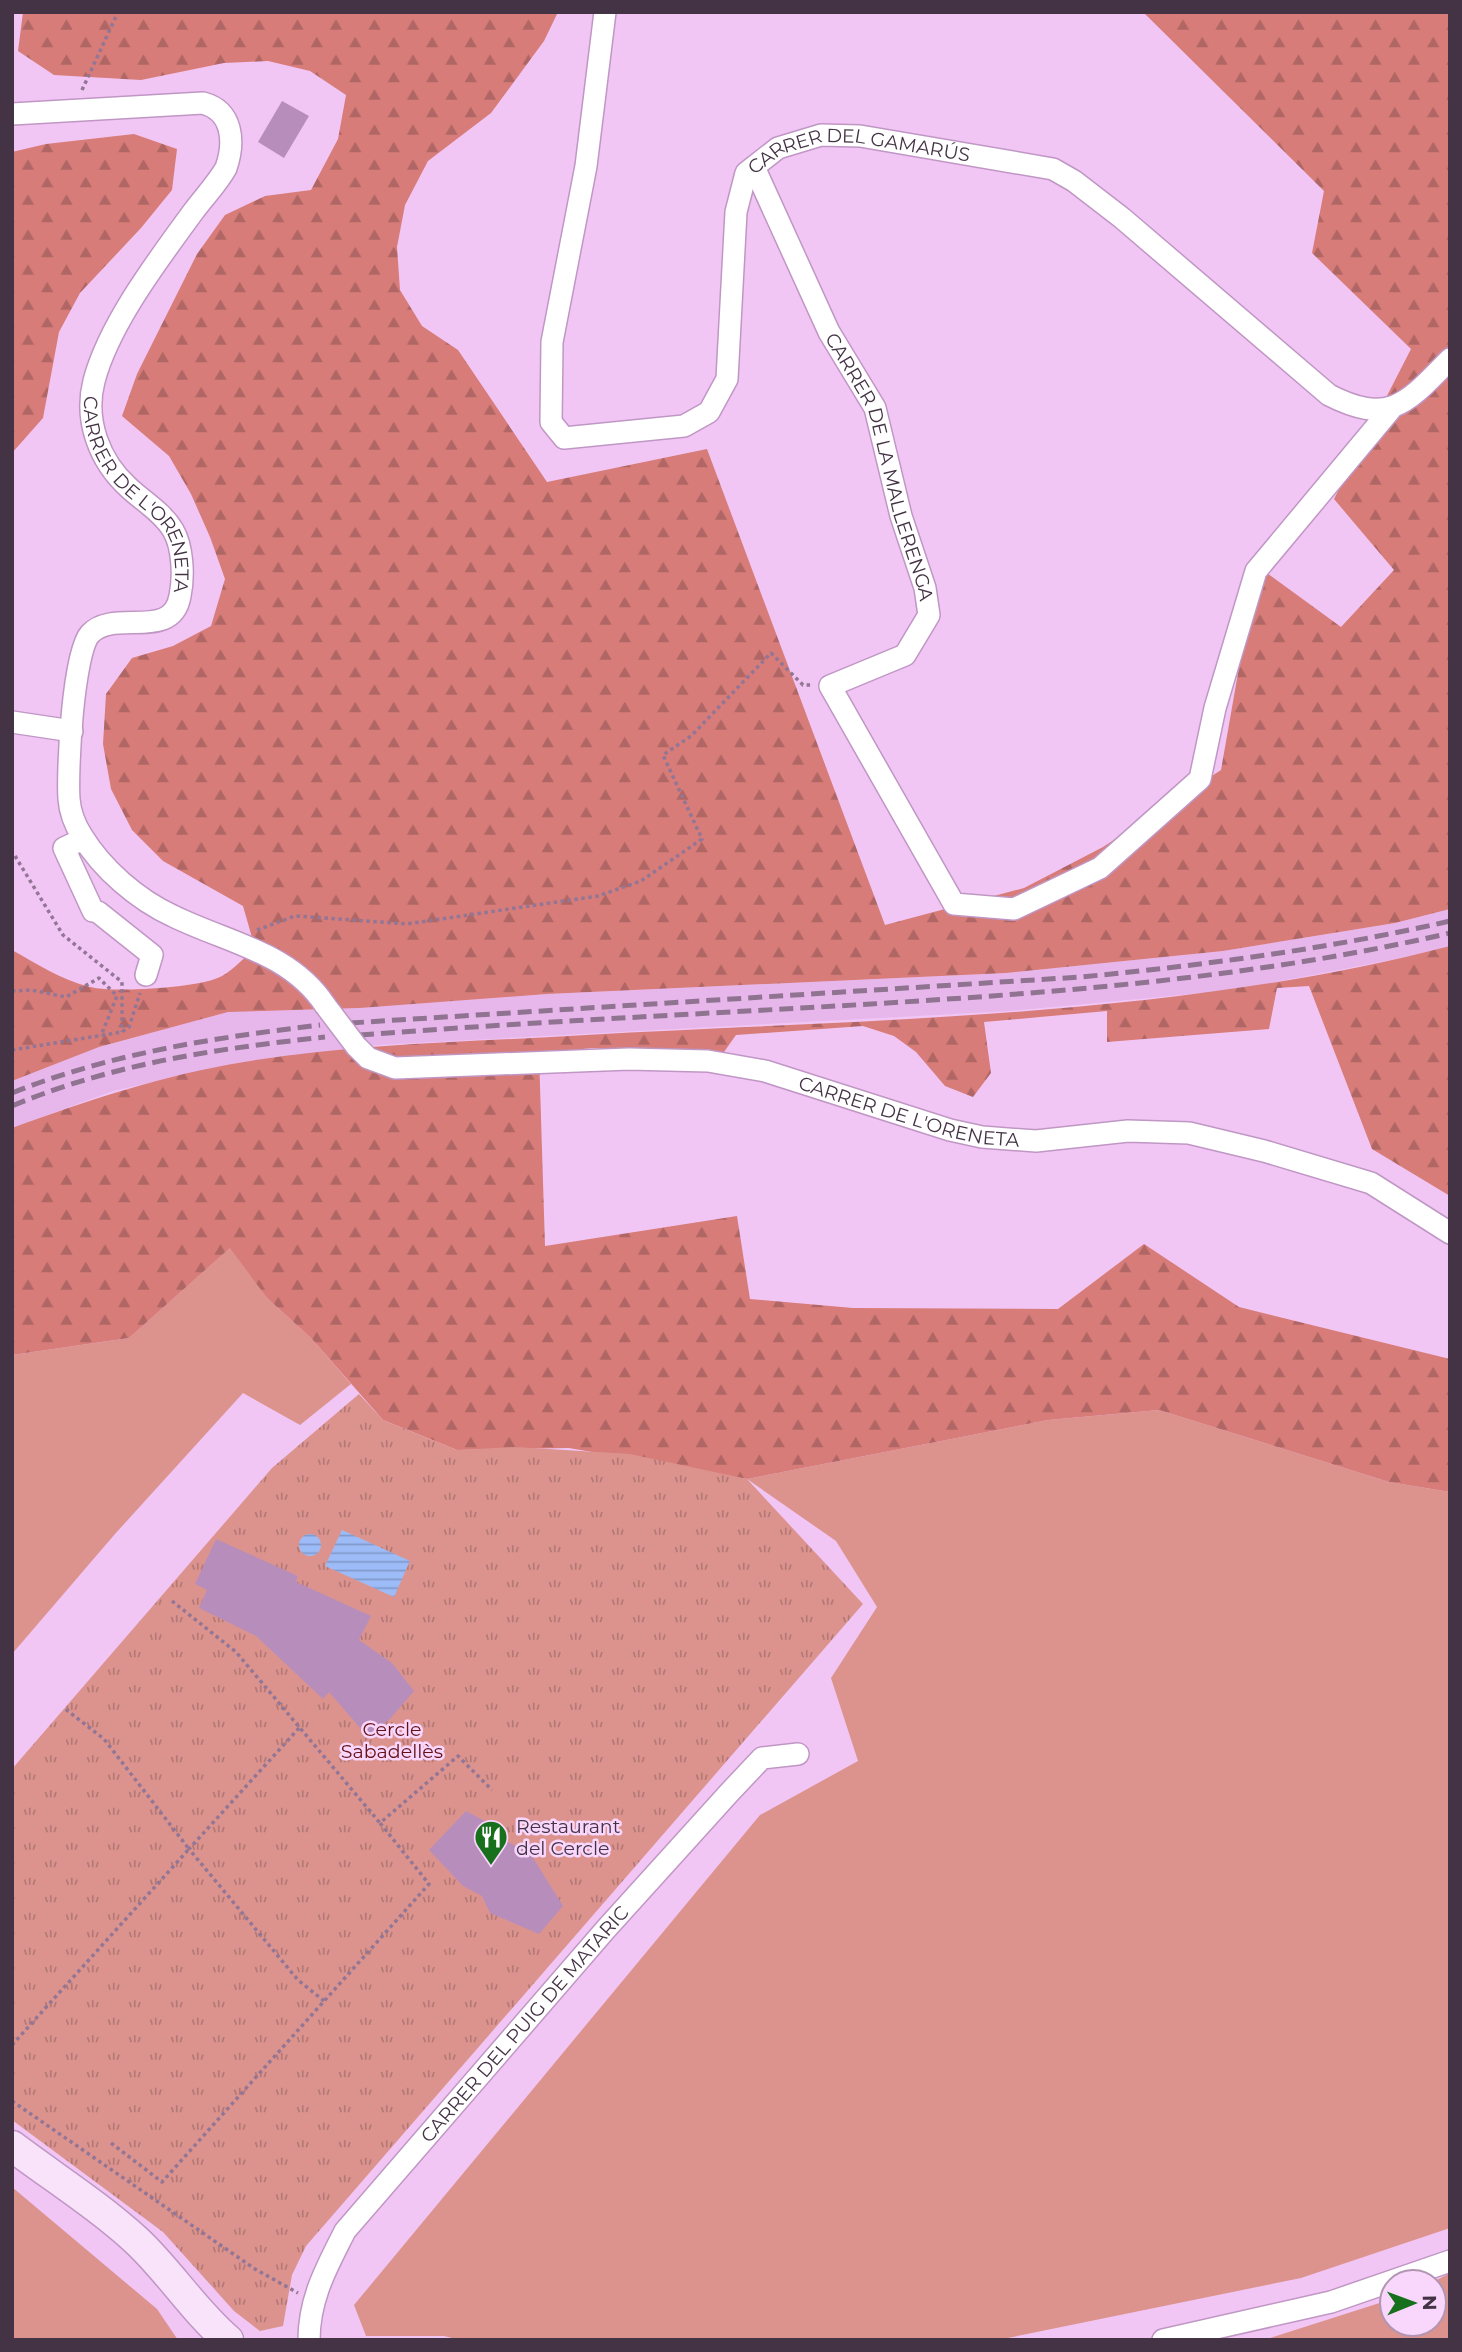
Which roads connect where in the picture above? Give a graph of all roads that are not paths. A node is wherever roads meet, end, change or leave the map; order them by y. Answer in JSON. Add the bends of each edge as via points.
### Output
{"nodes":[{"id":1,"x":605,"y":12,"type":"edge"},
{"id":2,"x":12,"y":114,"type":"edge"},
{"id":3,"x":754,"y":167,"type":"junction"},
{"id":4,"x":1450,"y":359,"type":"edge"},
{"id":5,"x":1391,"y":409,"type":"junction"},
{"id":6,"x":12,"y":722,"type":"edge"},
{"id":7,"x":72,"y":731,"type":"junction"},
{"id":8,"x":83,"y":839,"type":"junction"},
{"id":9,"x":146,"y":975,"type":"road end"},
{"id":10,"x":1450,"y":1233,"type":"edge"},
{"id":11,"x":798,"y":1754,"type":"dead end"},
{"id":12,"x":12,"y":2146,"type":"edge"},
{"id":13,"x":12,"y":2160,"type":"edge"},
{"id":14,"x":1450,"y":2261,"type":"edge"},
{"id":15,"x":203,"y":2340,"type":"edge"},
{"id":16,"x":228,"y":2340,"type":"edge"},
{"id":17,"x":309,"y":2340,"type":"edge"},
{"id":18,"x":1163,"y":2340,"type":"edge"}],
"edges":[{"from":1,"to":3,"type":"street","name":"CARRER DEL GAMARÚS","via":[[586,166],[552,342],[551,422],[564,438],[684,426],[709,412],[727,379],[736,212],[746,173]]},
{"from":2,"to":7,"type":"street","name":"CARRER DE L'ORENETA","via":[[203,103],[219,111],[232,137],[230,157],[220,178],[164,251],[113,337],[91,402],[92,423],[103,456],[173,529],[180,555],[180,600],[162,620],[111,623],[89,635],[78,666]]},
{"from":3,"to":5,"type":"street","name":"CARRER DEL GAMARÚS","via":[[778,148],[821,135],[860,136],[1053,169],[1122,218],[1329,395],[1357,409]]},
{"from":3,"to":5,"type":"street","name":"CARRER DE LA MALLERENGA","via":[[829,332],[875,408],[929,615],[905,655],[830,686],[954,904],[1014,909],[1100,868],[1200,779],[1215,708],[1256,571]]},
{"from":4,"to":5,"type":"street"},
{"from":6,"to":7,"type":"street"},
{"from":7,"to":8,"type":"street","name":"CARRER DE L'ORENETA","via":[[69,801]]},
{"from":8,"to":9,"type":"street","via":[[64,848],[93,911],[152,955]]},
{"from":8,"to":10,"type":"street","name":"CARRER DE L'ORENETA","bridge":true,"via":[[110,870],[172,916],[298,972],[356,1046],[369,1058],[395,1068],[629,1059],[708,1061],[765,1071],[982,1137],[1036,1141],[1128,1131],[1189,1133],[1371,1183]]},
{"from":11,"to":17,"type":"street","name":"CARRER DEL PUIG DE MATARIC","via":[[762,1758],[606,1929],[345,2231],[313,2301]]},
{"from":12,"to":16,"type":"street","via":[[135,2240]]},
{"from":13,"to":15,"type":"street","via":[[129,2249],[181,2305]]},
{"from":14,"to":18,"type":"street","via":[[1331,2302]]}]}
